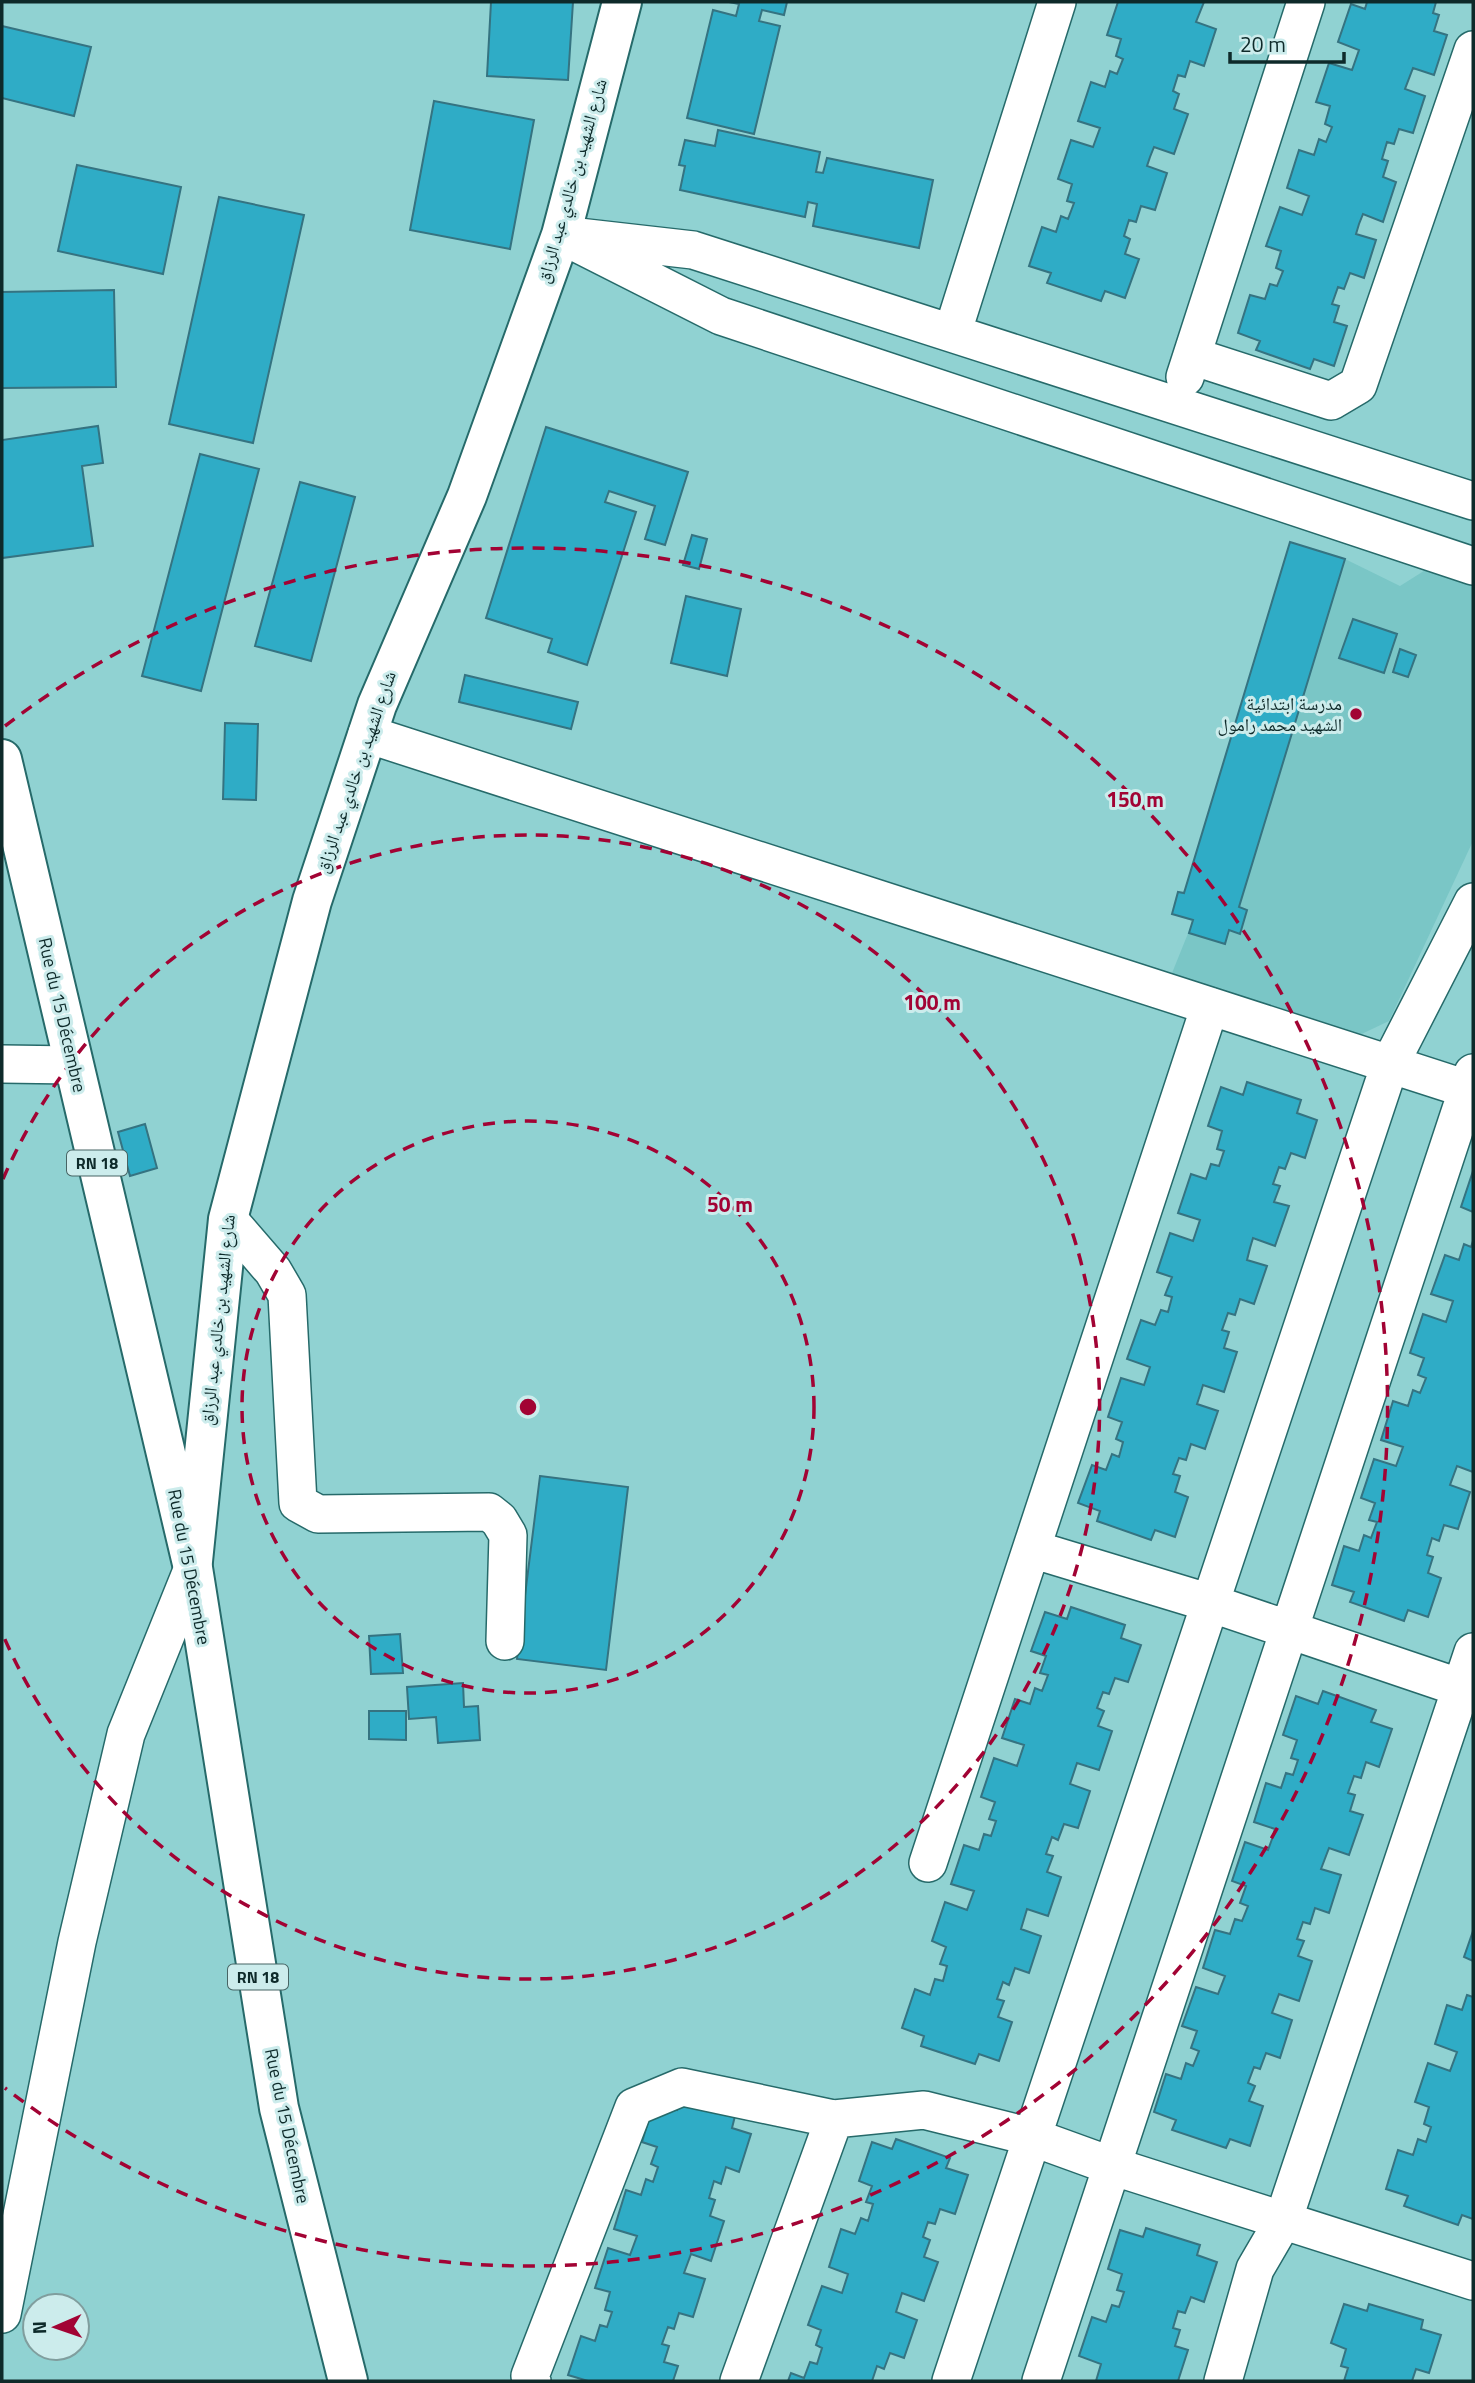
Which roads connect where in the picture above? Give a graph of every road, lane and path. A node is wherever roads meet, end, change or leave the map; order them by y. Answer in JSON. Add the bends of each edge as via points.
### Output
{"nodes":[{"id":1,"x":622,"y":2,"type":"edge"},
{"id":2,"x":1058,"y":2,"type":"edge"},
{"id":3,"x":1306,"y":2,"type":"edge"},
{"id":4,"x":1473,"y":50,"type":"edge"},
{"id":5,"x":561,"y":235,"type":"junction"},
{"id":6,"x":953,"y":331,"type":"junction"},
{"id":7,"x":1192,"y":356,"type":"junction"},
{"id":8,"x":1176,"y":404,"type":"junction"},
{"id":9,"x":1473,"y":500,"type":"edge"},
{"id":10,"x":1473,"y":566,"type":"edge"},
{"id":11,"x":367,"y":734,"type":"junction"},
{"id":12,"x":2,"y":758,"type":"edge"},
{"id":13,"x":1473,"y":902,"type":"edge"},
{"id":14,"x":1210,"y":1006,"type":"junction"},
{"id":15,"x":1390,"y":1064,"type":"junction"},
{"id":16,"x":2,"y":1065,"type":"edge"},
{"id":17,"x":74,"y":1065,"type":"junction"},
{"id":18,"x":1471,"y":1084,"type":"edge"},
{"id":19,"x":228,"y":1219,"type":"junction"},
{"id":20,"x":1032,"y":1549,"type":"junction"},
{"id":21,"x":193,"y":1568,"type":"junction"},
{"id":22,"x":1210,"y":1603,"type":"junction"},
{"id":23,"x":1288,"y":1629,"type":"junction"},
{"id":24,"x":505,"y":1641,"type":"dead end"},
{"id":25,"x":1473,"y":1652,"type":"edge"},
{"id":26,"x":1467,"y":1690,"type":"edge"},
{"id":27,"x":928,"y":1863,"type":"dead end"},
{"id":28,"x":834,"y":2119,"type":"junction"},
{"id":29,"x":1032,"y":2137,"type":"junction"},
{"id":30,"x":1112,"y":2166,"type":"junction"},
{"id":31,"x":1283,"y":2221,"type":"junction"},
{"id":32,"x":1473,"y":2281,"type":"edge"},
{"id":33,"x":2,"y":2314,"type":"edge"},
{"id":34,"x":348,"y":2381,"type":"edge"},
{"id":35,"x":533,"y":2381,"type":"edge"},
{"id":36,"x":738,"y":2381,"type":"edge"},
{"id":37,"x":951,"y":2381,"type":"edge"},
{"id":38,"x":1041,"y":2381,"type":"edge"},
{"id":39,"x":1223,"y":2381,"type":"edge"}],
"edges":[{"from":1,"to":5,"type":"main road","name":"شارع الشهيد بن خالدي عبد الرزاق"},
{"from":2,"to":6,"type":"street"},
{"from":3,"to":7,"type":"street"},
{"from":4,"to":7,"type":"street","via":[[1358,385],[1331,401]]},
{"from":5,"to":6,"type":"street","via":[[693,250]]},
{"from":5,"to":10,"type":"street","via":[[721,316]]},
{"from":5,"to":11,"type":"main road","name":"شارع الشهيد بن خالدي عبد الرزاق","via":[[467,496]]},
{"from":6,"to":8,"type":"street"},
{"from":7,"to":8,"type":"street"},
{"from":8,"to":9,"type":"street"},
{"from":11,"to":14,"type":"street"},
{"from":11,"to":19,"type":"main road","name":"شارع الشهيد بن خالدي عبد الرزاق","via":[[312,901]]},
{"from":12,"to":17,"type":"main road","name":"Rue du 15 Décembre","number":"RN 18"},
{"from":13,"to":15,"type":"street"},
{"from":14,"to":15,"type":"street"},
{"from":14,"to":20,"type":"street"},
{"from":15,"to":18,"type":"street"},
{"from":15,"to":22,"type":"street"},
{"from":16,"to":17,"type":"street"},
{"from":17,"to":21,"type":"main road","name":"Rue du 15 Décembre","number":"RN 18"},
{"from":18,"to":23,"type":"street"},
{"from":19,"to":21,"type":"main road","name":"شارع الشهيد بن خالدي عبد الرزاق"},
{"from":19,"to":24,"type":"street","via":[[273,1271],[287,1295],[298,1503],[318,1514],[489,1512],[508,1535]]},
{"from":20,"to":22,"type":"street"},
{"from":20,"to":27,"type":"street"},
{"from":21,"to":33,"type":"street","via":[[126,1734],[77,1942]]},
{"from":21,"to":34,"type":"main road","name":"Rue du 15 Décembre","number":"RN 18","via":[[279,2108]]},
{"from":22,"to":23,"type":"street"},
{"from":22,"to":29,"type":"street"},
{"from":23,"to":26,"type":"street"},
{"from":23,"to":30,"type":"street"},
{"from":25,"to":26,"type":"street"},
{"from":26,"to":31,"type":"street"},
{"from":28,"to":29,"type":"street","via":[[924,2110]]},
{"from":28,"to":35,"type":"street","via":[[682,2087],[634,2107],[530,2376]]},
{"from":28,"to":36,"type":"street"},
{"from":29,"to":30,"type":"street"},
{"from":29,"to":37,"type":"street"},
{"from":30,"to":31,"type":"street"},
{"from":30,"to":38,"type":"street"},
{"from":31,"to":32,"type":"street"},
{"from":31,"to":39,"type":"street","via":[[1255,2269]]}]}
